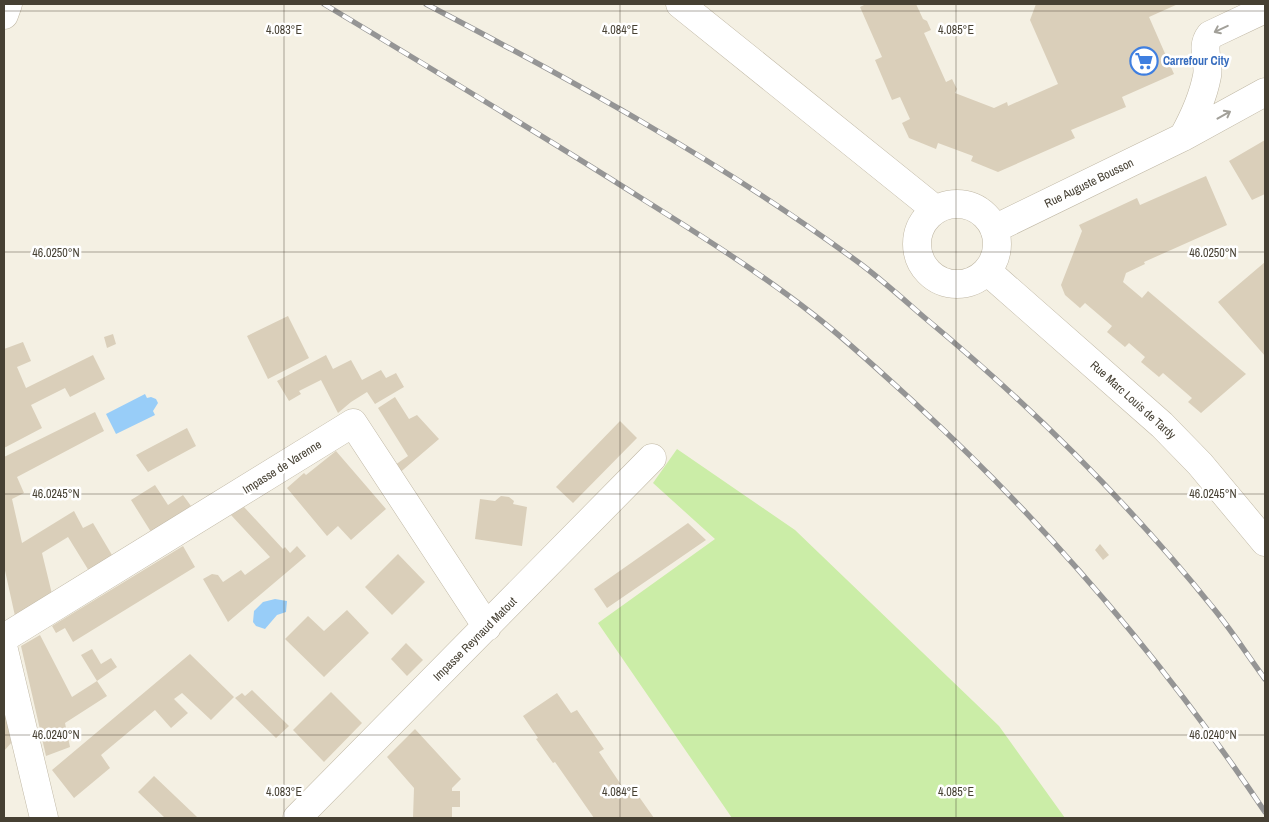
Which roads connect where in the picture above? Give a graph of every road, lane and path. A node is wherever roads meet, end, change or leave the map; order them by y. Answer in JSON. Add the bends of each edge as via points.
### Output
{"nodes":[{"id":1,"x":8,"y":4,"type":"edge"},
{"id":2,"x":680,"y":4,"type":"edge"},
{"id":3,"x":1265,"y":9,"type":"edge"},
{"id":4,"x":4,"y":15,"type":"edge"},
{"id":5,"x":1265,"y":92,"type":"edge"},
{"id":6,"x":1183,"y":138,"type":"junction"},
{"id":7,"x":936,"y":210,"type":"junction"},
{"id":8,"x":994,"y":229,"type":"junction"},
{"id":9,"x":987,"y":271,"type":"junction"},
{"id":10,"x":652,"y":458,"type":"dead end"},
{"id":11,"x":1265,"y":542,"type":"edge"},
{"id":12,"x":487,"y":627,"type":"junction"},
{"id":13,"x":4,"y":638,"type":"edge"},
{"id":14,"x":4,"y":650,"type":"edge"},
{"id":15,"x":44,"y":818,"type":"edge"},
{"id":16,"x":297,"y":818,"type":"edge"}],
"edges":[{"from":1,"to":4,"type":"street"},
{"from":2,"to":7,"type":"street"},
{"from":3,"to":6,"type":"street","one_way":true,"via":[[1210,35],[1205,41],[1208,74]]},
{"from":6,"to":5,"type":"street","name":"Rue Auguste Bousson","one_way":true},
{"from":6,"to":8,"type":"street","name":"Rue Auguste Bousson"},
{"from":7,"to":8,"type":"street","via":[[963,204],[987,217]]},
{"from":7,"to":9,"type":"street","via":[[925,220],[918,234],[917,249],[922,264],[945,282],[960,284],[975,280]]},
{"from":8,"to":9,"type":"street","via":[[997,251]]},
{"from":9,"to":11,"type":"street","name":"Rue Marc Louis de Tardy","via":[[1162,425],[1200,464]]},
{"from":10,"to":12,"type":"street","name":"Impasse Reynaud Matout"},
{"from":12,"to":13,"type":"street","name":"Impasse de Varenne","via":[[353,423]]},
{"from":12,"to":16,"type":"street","name":"Impasse Reynaud Matout"},
{"from":14,"to":15,"type":"street"}]}
